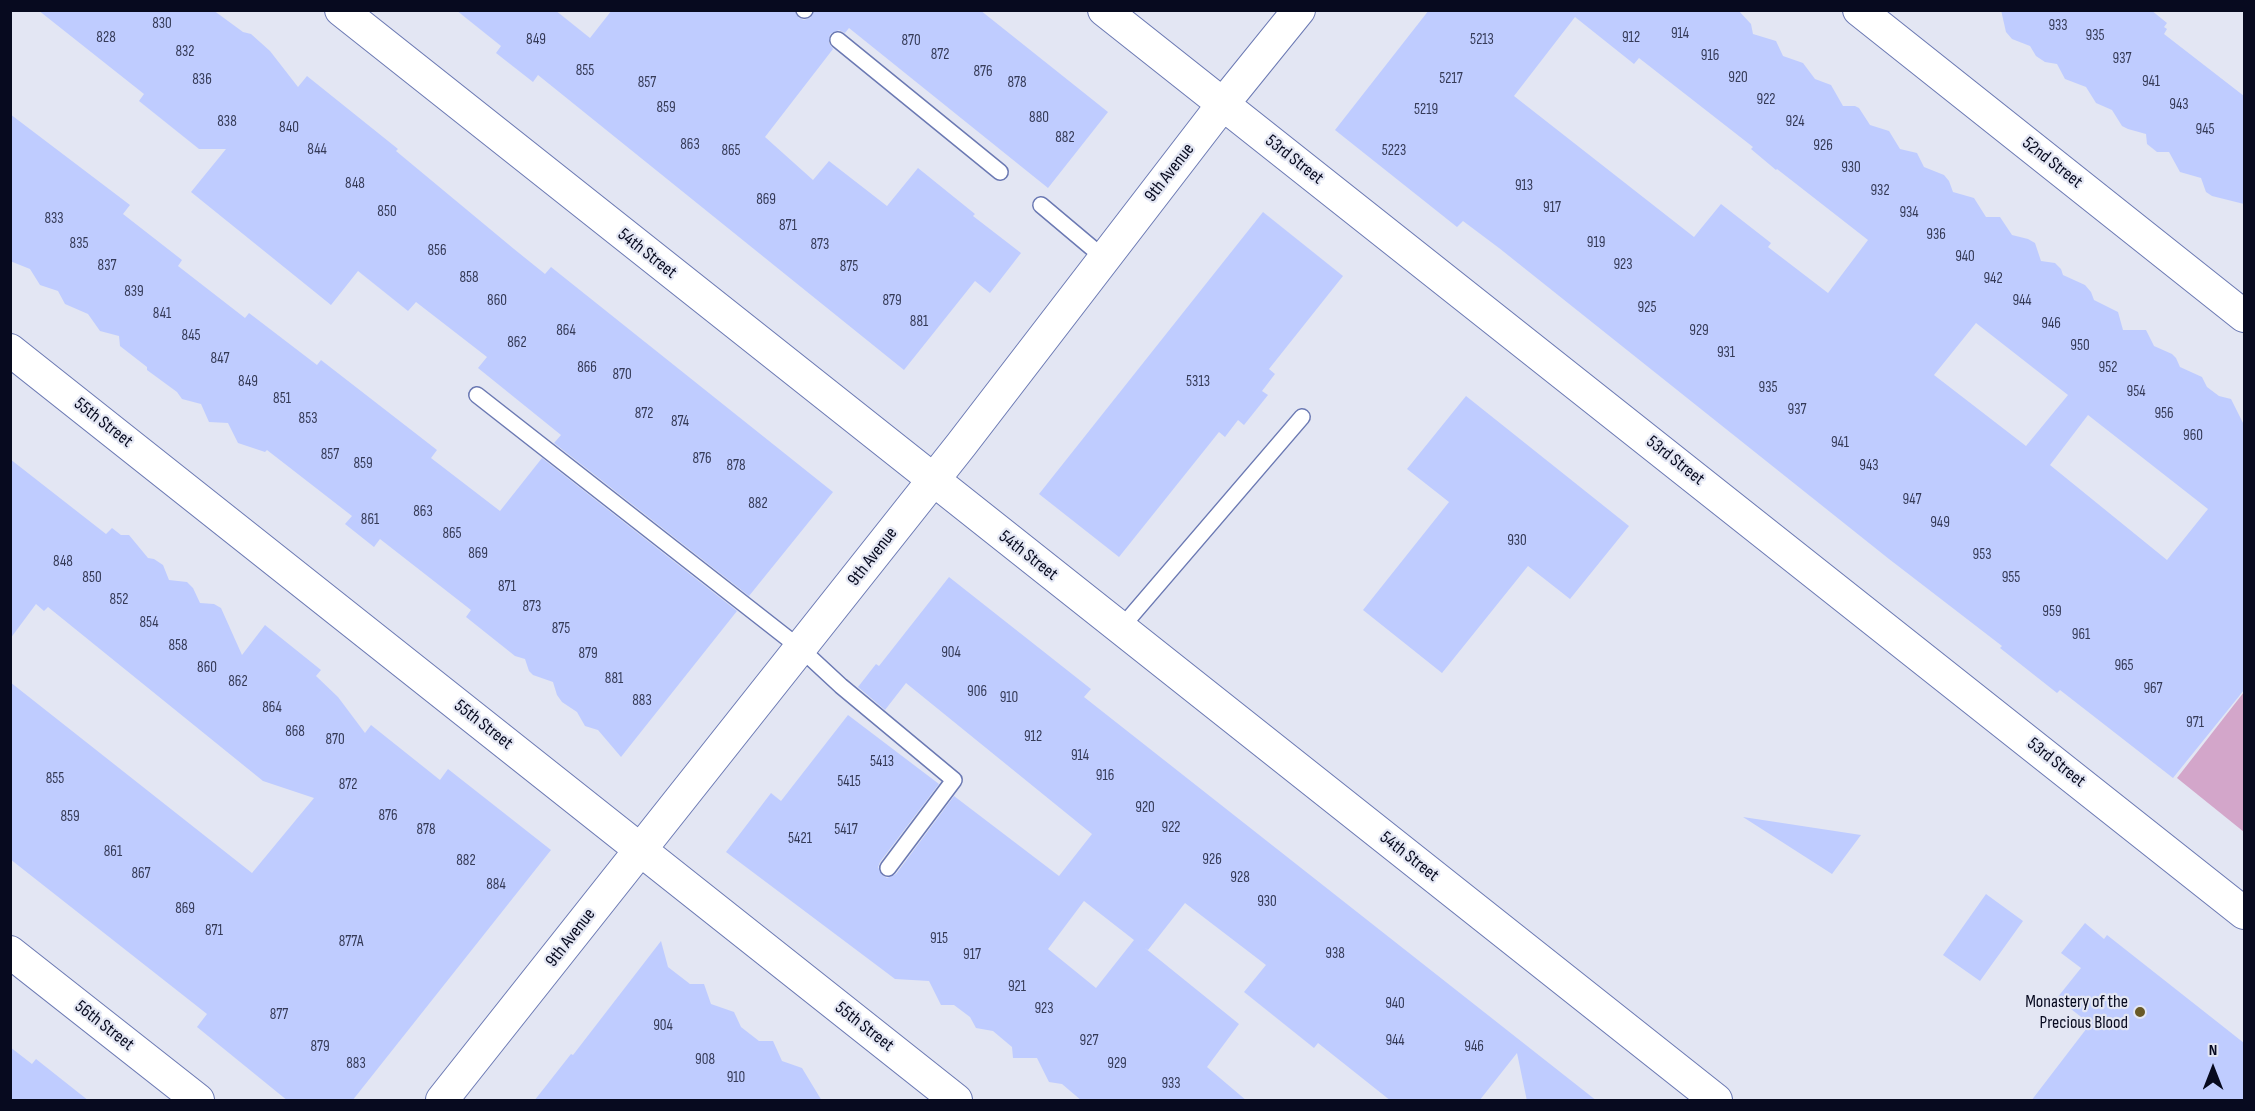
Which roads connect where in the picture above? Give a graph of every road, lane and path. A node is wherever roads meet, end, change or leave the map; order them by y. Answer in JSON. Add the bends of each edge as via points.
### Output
{"nodes":[{"id":1,"x":340,"y":10,"type":"edge"},
{"id":2,"x":1104,"y":10,"type":"edge"},
{"id":3,"x":1299,"y":10,"type":"edge"},
{"id":4,"x":1858,"y":10,"type":"edge"},
{"id":5,"x":838,"y":40,"type":"dead end"},
{"id":6,"x":1223,"y":104,"type":"junction"},
{"id":7,"x":1000,"y":172,"type":"dead end"},
{"id":8,"x":1041,"y":205,"type":"dead end"},
{"id":9,"x":1104,"y":258,"type":"junction"},
{"id":10,"x":2244,"y":316,"type":"edge"},
{"id":11,"x":10,"y":350,"type":"edge"},
{"id":12,"x":477,"y":394,"type":"dead end"},
{"id":13,"x":1302,"y":417,"type":"dead end"},
{"id":14,"x":933,"y":480,"type":"junction"},
{"id":15,"x":1120,"y":629,"type":"junction"},
{"id":16,"x":800,"y":648,"type":"junction"},
{"id":17,"x":641,"y":850,"type":"junction"},
{"id":18,"x":888,"y":868,"type":"dead end"},
{"id":19,"x":2244,"y":913,"type":"edge"},
{"id":20,"x":10,"y":952,"type":"edge"},
{"id":21,"x":198,"y":1101,"type":"edge"},
{"id":22,"x":442,"y":1101,"type":"edge"},
{"id":23,"x":956,"y":1101,"type":"edge"},
{"id":24,"x":1716,"y":1101,"type":"edge"}],
"edges":[{"from":1,"to":14,"type":"street","name":"54th Street"},
{"from":2,"to":6,"type":"street","name":"53rd Street"},
{"from":3,"to":6,"type":"street","name":"9th Avenue"},
{"from":4,"to":10,"type":"street","name":"52nd Street"},
{"from":5,"to":7,"type":"lane"},
{"from":6,"to":9,"type":"street","name":"9th Avenue"},
{"from":6,"to":19,"type":"street","name":"53rd Street"},
{"from":8,"to":9,"type":"lane"},
{"from":9,"to":14,"type":"street","name":"9th Avenue"},
{"from":11,"to":17,"type":"street","name":"55th Street"},
{"from":12,"to":16,"type":"lane"},
{"from":13,"to":15,"type":"lane"},
{"from":14,"to":15,"type":"street","name":"54th Street"},
{"from":14,"to":16,"type":"street","name":"9th Avenue"},
{"from":15,"to":24,"type":"street","name":"54th Street"},
{"from":16,"to":17,"type":"street","name":"9th Avenue"},
{"from":16,"to":18,"type":"lane","via":[[954,780]]},
{"from":17,"to":22,"type":"street","name":"9th Avenue"},
{"from":17,"to":23,"type":"street","name":"55th Street"},
{"from":20,"to":21,"type":"street","name":"56th Street"}]}
